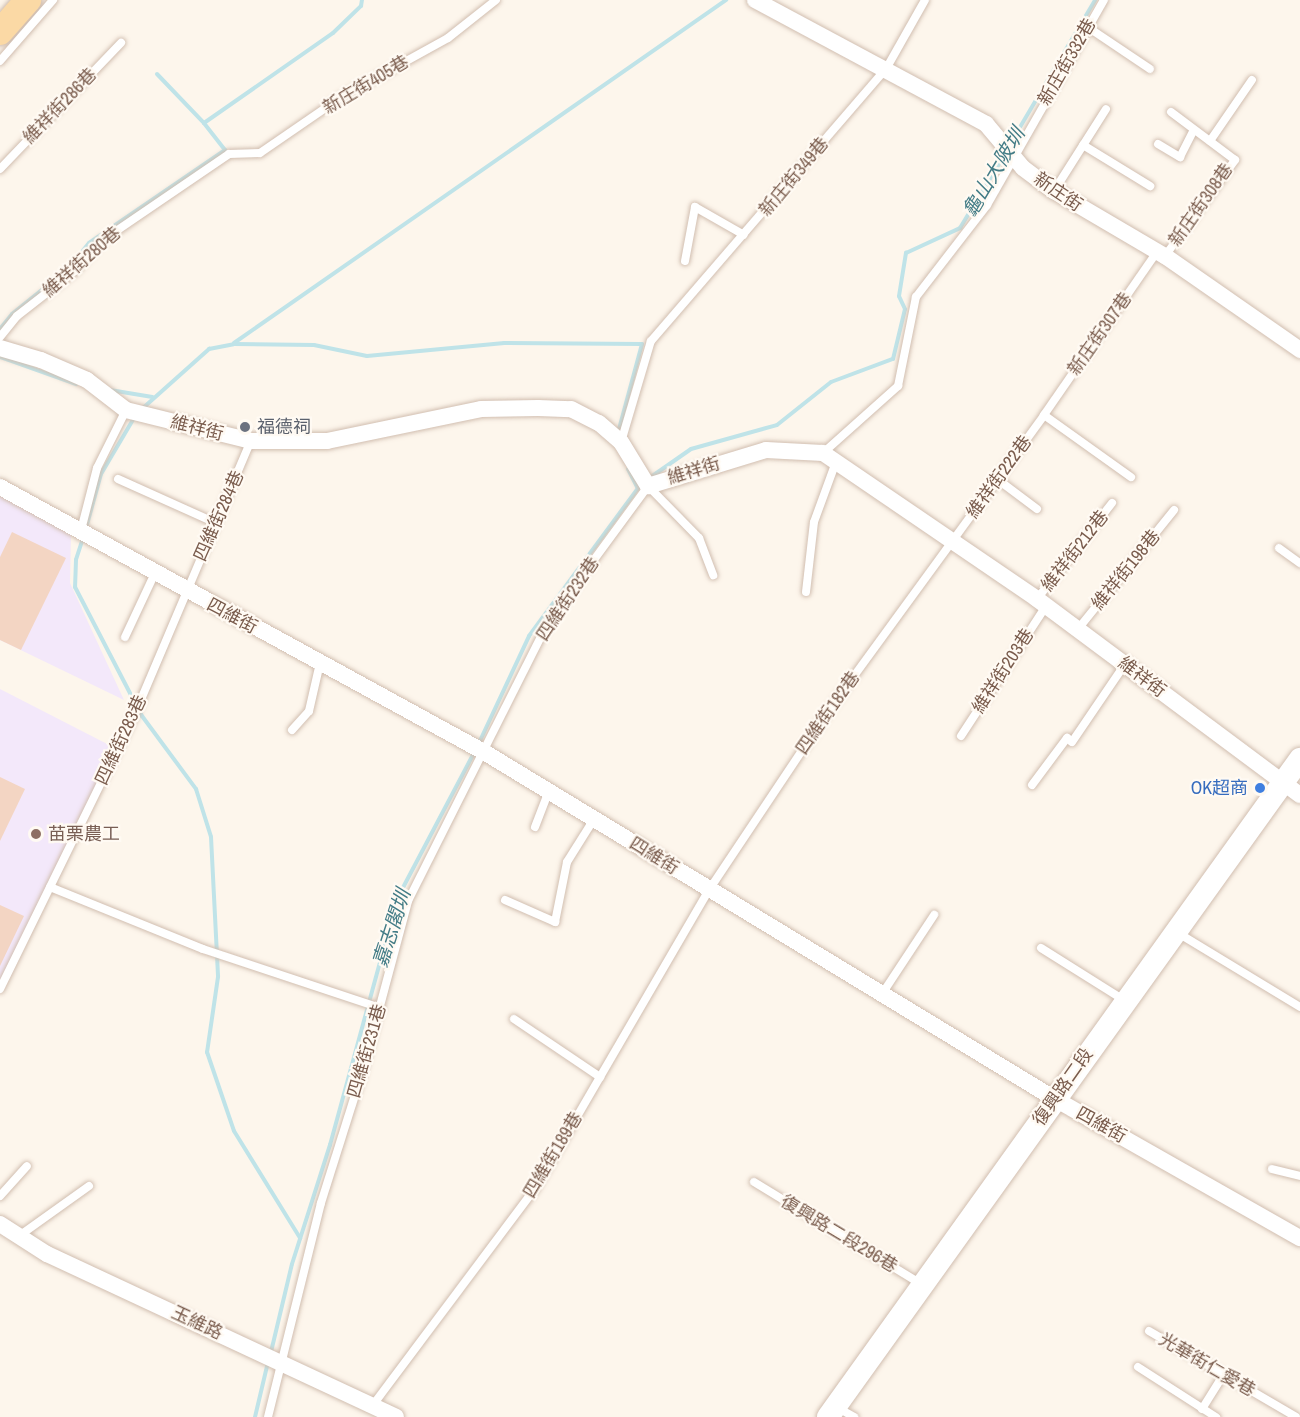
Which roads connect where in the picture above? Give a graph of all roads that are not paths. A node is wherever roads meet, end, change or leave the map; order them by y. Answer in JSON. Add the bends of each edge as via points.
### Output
{"nodes":[{"id":1,"x":28,"y":0,"type":"edge"},
{"id":2,"x":53,"y":0,"type":"edge"},
{"id":3,"x":496,"y":0,"type":"edge"},
{"id":4,"x":755,"y":0,"type":"edge"},
{"id":5,"x":925,"y":0,"type":"edge"},
{"id":6,"x":1104,"y":0,"type":"edge"},
{"id":7,"x":1086,"y":26,"type":"junction"},
{"id":8,"x":0,"y":32,"type":"edge"},
{"id":9,"x":121,"y":43,"type":"dead end"},
{"id":10,"x":0,"y":61,"type":"edge"},
{"id":11,"x":886,"y":69,"type":"junction"},
{"id":12,"x":1150,"y":69,"type":"dead end"},
{"id":13,"x":1252,"y":80,"type":"dead end"},
{"id":14,"x":1106,"y":109,"type":"dead end"},
{"id":15,"x":1171,"y":112,"type":"dead end"},
{"id":16,"x":1194,"y":130,"type":"junction"},
{"id":17,"x":1210,"y":141,"type":"junction"},
{"id":18,"x":1158,"y":144,"type":"dead end"},
{"id":19,"x":1083,"y":145,"type":"junction"},
{"id":20,"x":229,"y":154,"type":"joint"},
{"id":21,"x":1013,"y":155,"type":"junction"},
{"id":22,"x":0,"y":169,"type":"edge"},
{"id":23,"x":1150,"y":186,"type":"dead end"},
{"id":24,"x":1054,"y":191,"type":"junction"},
{"id":25,"x":744,"y":235,"type":"junction"},
{"id":26,"x":1161,"y":255,"type":"junction"},
{"id":27,"x":685,"y":261,"type":"dead end"},
{"id":28,"x":0,"y":337,"type":"edge"},
{"id":29,"x":0,"y":348,"type":"edge"},
{"id":30,"x":1300,"y":350,"type":"edge"},
{"id":31,"x":126,"y":410,"type":"junction"},
{"id":32,"x":1044,"y":415,"type":"junction"},
{"id":33,"x":251,"y":441,"type":"junction"},
{"id":34,"x":621,"y":442,"type":"junction"},
{"id":35,"x":830,"y":458,"type":"junction"},
{"id":36,"x":1131,"y":477,"type":"dead end"},
{"id":37,"x":118,"y":479,"type":"dead end"},
{"id":38,"x":997,"y":479,"type":"junction"},
{"id":39,"x":648,"y":486,"type":"junction"},
{"id":40,"x":0,"y":487,"type":"edge"},
{"id":41,"x":1112,"y":502,"type":"dead end"},
{"id":42,"x":1037,"y":509,"type":"dead end"},
{"id":43,"x":1174,"y":510,"type":"dead end"},
{"id":44,"x":216,"y":523,"type":"junction"},
{"id":45,"x":81,"y":530,"type":"junction"},
{"id":46,"x":953,"y":540,"type":"junction"},
{"id":47,"x":1280,"y":548,"type":"dead end"},
{"id":48,"x":1300,"y":563,"type":"edge"},
{"id":49,"x":155,"y":573,"type":"junction"},
{"id":50,"x":713,"y":575,"type":"dead end"},
{"id":51,"x":186,"y":591,"type":"junction"},
{"id":52,"x":806,"y":592,"type":"dead end"},
{"id":53,"x":1041,"y":603,"type":"junction"},
{"id":54,"x":1078,"y":629,"type":"junction"},
{"id":55,"x":125,"y":637,"type":"dead end"},
{"id":56,"x":320,"y":663,"type":"junction"},
{"id":57,"x":1126,"y":664,"type":"junction"},
{"id":58,"x":292,"y":730,"type":"dead end"},
{"id":59,"x":961,"y":736,"type":"dead end"},
{"id":60,"x":484,"y":752,"type":"junction"},
{"id":61,"x":1300,"y":759,"type":"edge"},
{"id":62,"x":1032,"y":785,"type":"dead end"},
{"id":63,"x":1291,"y":789,"type":"edge"},
{"id":64,"x":549,"y":791,"type":"junction"},
{"id":65,"x":594,"y":819,"type":"junction"},
{"id":66,"x":535,"y":827,"type":"dead end"},
{"id":67,"x":50,"y":887,"type":"junction"},
{"id":68,"x":709,"y":890,"type":"junction"},
{"id":69,"x":505,"y":900,"type":"dead end"},
{"id":70,"x":934,"y":915,"type":"dead end"},
{"id":71,"x":1176,"y":931,"type":"junction"},
{"id":72,"x":1041,"y":948,"type":"dead end"},
{"id":73,"x":0,"y":989,"type":"edge"},
{"id":74,"x":882,"y":994,"type":"junction"},
{"id":75,"x":1125,"y":1000,"type":"junction"},
{"id":76,"x":1300,"y":1007,"type":"edge"},
{"id":77,"x":380,"y":1008,"type":"junction"},
{"id":78,"x":514,"y":1019,"type":"dead end"},
{"id":79,"x":600,"y":1077,"type":"junction"},
{"id":80,"x":1055,"y":1099,"type":"junction"},
{"id":81,"x":27,"y":1166,"type":"dead end"},
{"id":82,"x":1272,"y":1169,"type":"dead end"},
{"id":83,"x":1300,"y":1176,"type":"edge"},
{"id":84,"x":754,"y":1182,"type":"dead end"},
{"id":85,"x":89,"y":1186,"type":"dead end"},
{"id":86,"x":0,"y":1196,"type":"edge"},
{"id":87,"x":0,"y":1224,"type":"edge"},
{"id":88,"x":19,"y":1236,"type":"junction"},
{"id":89,"x":1300,"y":1238,"type":"edge"},
{"id":90,"x":923,"y":1285,"type":"junction"},
{"id":91,"x":1149,"y":1331,"type":"dead end"},
{"id":92,"x":283,"y":1362,"type":"junction"},
{"id":93,"x":1138,"y":1367,"type":"dead end"},
{"id":94,"x":1223,"y":1375,"type":"junction"},
{"id":95,"x":373,"y":1405,"type":"junction"},
{"id":96,"x":1202,"y":1409,"type":"junction"},
{"id":97,"x":839,"y":1414,"type":"edge"},
{"id":98,"x":268,"y":1417,"type":"edge"},
{"id":99,"x":396,"y":1417,"type":"edge"},
{"id":100,"x":1216,"y":1417,"type":"edge"},
{"id":101,"x":1296,"y":1417,"type":"edge"}],
"edges":[{"from":1,"to":8,"type":"main road"},
{"from":2,"to":10,"type":"lane"},
{"from":3,"to":20,"type":"lane","name":"新庄街405巷","via":[[448,38],[343,96],[260,153]]},
{"from":4,"to":11,"type":"street","name":"新庄街"},
{"from":5,"to":11,"type":"lane","name":"新庄街349巷"},
{"from":6,"to":7,"type":"lane","name":"新庄街332巷"},
{"from":7,"to":12,"type":"lane"},
{"from":7,"to":21,"type":"lane","name":"新庄街332巷"},
{"from":9,"to":22,"type":"lane","name":"維祥街286巷"},
{"from":11,"to":21,"type":"street","name":"新庄街","via":[[986,124]]},
{"from":11,"to":25,"type":"lane","name":"新庄街349巷"},
{"from":13,"to":17,"type":"lane"},
{"from":14,"to":19,"type":"lane"},
{"from":15,"to":16,"type":"lane","name":"新庄街308巷"},
{"from":16,"to":17,"type":"lane","name":"新庄街308巷"},
{"from":16,"to":18,"type":"lane","via":[[1180,157]]},
{"from":17,"to":26,"type":"lane","name":"新庄街308巷","via":[[1235,160]]},
{"from":19,"to":23,"type":"lane"},
{"from":19,"to":24,"type":"lane"},
{"from":20,"to":28,"type":"lane","name":"維祥街280巷","via":[[100,242],[76,270],[17,316]]},
{"from":21,"to":24,"type":"street","name":"新庄街","via":[[1023,168]]},
{"from":21,"to":35,"type":"lane","name":"新庄街332巷","via":[[987,205],[916,297],[898,386]]},
{"from":24,"to":26,"type":"street","name":"新庄街"},
{"from":25,"to":27,"type":"lane","via":[[695,207]]},
{"from":25,"to":34,"type":"lane","name":"新庄街349巷","via":[[651,341]]},
{"from":26,"to":30,"type":"street","name":"新庄街"},
{"from":26,"to":32,"type":"lane","name":"新庄街307巷"},
{"from":29,"to":31,"type":"street","name":"維祥街","via":[[42,360],[87,380]]},
{"from":31,"to":33,"type":"street","name":"維祥街"},
{"from":31,"to":45,"type":"lane","via":[[97,468]]},
{"from":32,"to":36,"type":"lane"},
{"from":32,"to":38,"type":"lane","name":"維祥街222巷"},
{"from":33,"to":34,"type":"street","name":"維祥街","via":[[327,441],[481,409],[537,408],[571,409],[599,423]]},
{"from":33,"to":44,"type":"lane","name":"四維街284巷"},
{"from":34,"to":39,"type":"street","name":"維祥街"},
{"from":35,"to":39,"type":"street","name":"維祥街","via":[[766,450]]},
{"from":35,"to":46,"type":"street","name":"維祥街"},
{"from":35,"to":52,"type":"lane","via":[[814,522]]},
{"from":37,"to":44,"type":"lane"},
{"from":38,"to":42,"type":"lane"},
{"from":38,"to":46,"type":"lane","name":"維祥街222巷"},
{"from":39,"to":50,"type":"lane","via":[[699,538]]},
{"from":39,"to":60,"type":"lane","name":"四維街232巷","via":[[549,621]]},
{"from":40,"to":45,"type":"street","name":"四維街"},
{"from":41,"to":53,"type":"lane","name":"維祥街212巷"},
{"from":43,"to":54,"type":"lane","name":"維祥街198巷"},
{"from":44,"to":51,"type":"lane","name":"四維街284巷"},
{"from":45,"to":49,"type":"street","name":"四維街"},
{"from":46,"to":53,"type":"street","name":"維祥街"},
{"from":46,"to":68,"type":"lane","name":"四維街182巷","via":[[827,713]]},
{"from":47,"to":48,"type":"lane"},
{"from":49,"to":51,"type":"street","name":"四維街"},
{"from":49,"to":55,"type":"lane"},
{"from":51,"to":56,"type":"street","name":"四維街"},
{"from":51,"to":67,"type":"lane","name":"四維街283巷","via":[[134,716]]},
{"from":53,"to":54,"type":"street","name":"維祥街"},
{"from":53,"to":59,"type":"lane","name":"維祥街203巷"},
{"from":54,"to":57,"type":"street","name":"維祥街"},
{"from":56,"to":58,"type":"lane","via":[[309,711]]},
{"from":56,"to":60,"type":"street","name":"四維街"},
{"from":57,"to":62,"type":"lane","via":[[1072,742],[1067,738]]},
{"from":57,"to":63,"type":"street","name":"維祥街"},
{"from":60,"to":64,"type":"street","name":"四維街"},
{"from":60,"to":77,"type":"lane","name":"四維街231巷","via":[[408,901]]},
{"from":61,"to":63,"type":"street","name":"復興路二段"},
{"from":63,"to":71,"type":"street","name":"復興路二段"},
{"from":64,"to":65,"type":"street","name":"四維街"},
{"from":64,"to":66,"type":"lane"},
{"from":65,"to":68,"type":"street","name":"四維街"},
{"from":65,"to":69,"type":"lane","via":[[567,862],[555,922]]},
{"from":67,"to":73,"type":"lane","name":"四維街283巷"},
{"from":67,"to":77,"type":"lane","via":[[203,949]]},
{"from":68,"to":74,"type":"street","name":"四維街"},
{"from":68,"to":79,"type":"lane","name":"四維街189巷"},
{"from":70,"to":74,"type":"lane"},
{"from":71,"to":75,"type":"street","name":"復興路二段"},
{"from":71,"to":76,"type":"lane"},
{"from":72,"to":75,"type":"lane"},
{"from":74,"to":80,"type":"street","name":"四維街"},
{"from":75,"to":80,"type":"street","name":"復興路二段"},
{"from":77,"to":92,"type":"lane","name":"四維街231巷","via":[[321,1203]]},
{"from":78,"to":79,"type":"lane"},
{"from":79,"to":95,"type":"lane","name":"四維街189巷","via":[[536,1186]]},
{"from":80,"to":89,"type":"street","name":"四維街"},
{"from":80,"to":90,"type":"street","name":"復興路二段"},
{"from":81,"to":86,"type":"lane"},
{"from":82,"to":83,"type":"lane"},
{"from":84,"to":90,"type":"lane","name":"復興路二段296巷"},
{"from":85,"to":88,"type":"lane"},
{"from":87,"to":88,"type":"street","name":"玉維路"},
{"from":88,"to":92,"type":"street","name":"玉維路","via":[[46,1254]]},
{"from":90,"to":97,"type":"street","name":"復興路二段"},
{"from":91,"to":94,"type":"lane","name":"光華街仁愛巷"},
{"from":92,"to":95,"type":"street","name":"玉維路"},
{"from":92,"to":98,"type":"lane","name":"四維街231巷"},
{"from":93,"to":96,"type":"lane"},
{"from":94,"to":96,"type":"lane"},
{"from":94,"to":101,"type":"lane","name":"光華街仁愛巷"},
{"from":95,"to":99,"type":"street","name":"玉維路"},
{"from":96,"to":100,"type":"lane"}]}
